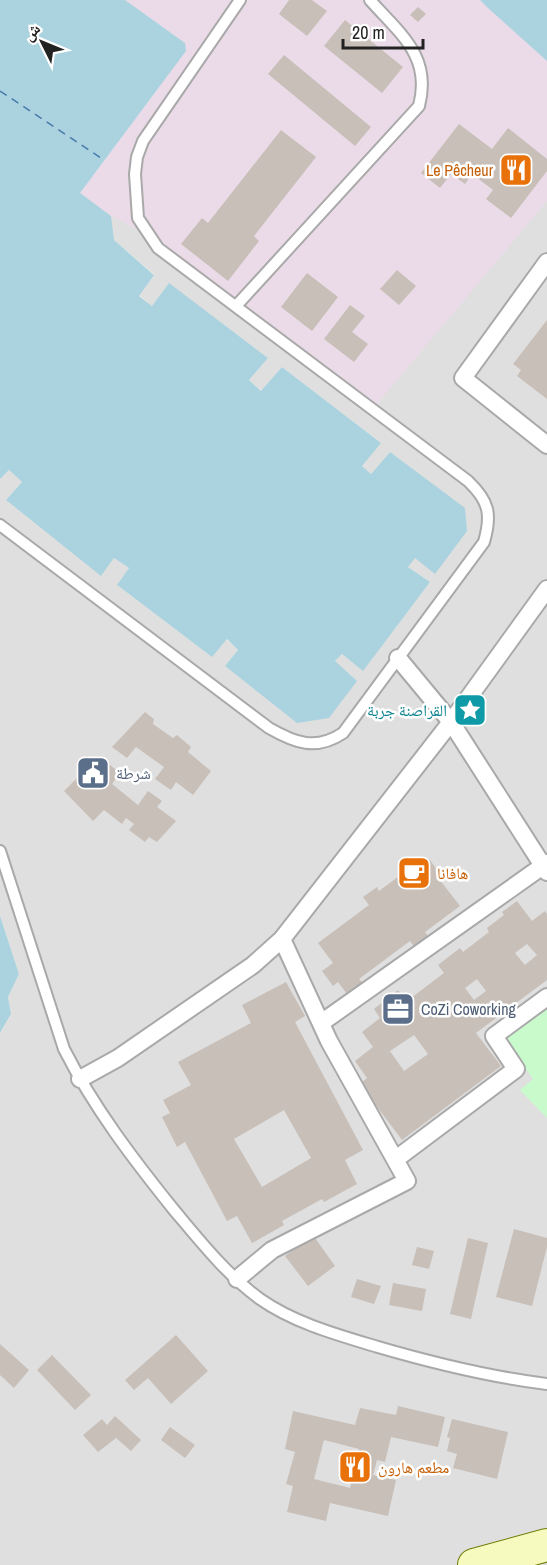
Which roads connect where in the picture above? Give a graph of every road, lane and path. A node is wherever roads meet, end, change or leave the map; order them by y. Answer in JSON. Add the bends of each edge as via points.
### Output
{"nodes":[{"id":1,"x":240,"y":0,"type":"edge"},
{"id":2,"x":370,"y":0,"type":"edge"},
{"id":3,"x":547,"y":262,"type":"edge"},
{"id":4,"x":236,"y":306,"type":"junction"},
{"id":5,"x":547,"y":445,"type":"edge"},
{"id":6,"x":0,"y":525,"type":"edge"},
{"id":7,"x":547,"y":589,"type":"edge"},
{"id":8,"x":398,"y":658,"type":"junction"},
{"id":9,"x":451,"y":722,"type":"junction"},
{"id":10,"x":0,"y":851,"type":"edge"},
{"id":11,"x":545,"y":867,"type":"edge"},
{"id":12,"x":282,"y":939,"type":"junction"},
{"id":13,"x":547,"y":997,"type":"edge"},
{"id":14,"x":321,"y":1023,"type":"junction"},
{"id":15,"x":80,"y":1079,"type":"junction"},
{"id":16,"x":396,"y":1159,"type":"junction"},
{"id":17,"x":237,"y":1279,"type":"junction"},
{"id":18,"x":547,"y":1384,"type":"edge"},
{"id":19,"x":547,"y":1545,"type":"edge"},
{"id":20,"x":474,"y":1565,"type":"edge"}],
"edges":[{"from":1,"to":4,"type":"lane","via":[[143,141],[135,174],[138,218],[147,234],[158,248]]},
{"from":2,"to":4,"type":"lane","via":[[419,62],[423,77],[420,106]]},
{"from":3,"to":5,"type":"street","via":[[463,378]]},
{"from":4,"to":8,"type":"lane","via":[[468,480],[485,501],[489,514],[484,542]]},
{"from":6,"to":8,"type":"lane","via":[[288,739],[319,744],[343,733]]},
{"from":7,"to":9,"type":"street"},
{"from":8,"to":9,"type":"street"},
{"from":9,"to":11,"type":"street"},
{"from":9,"to":12,"type":"street"},
{"from":10,"to":15,"type":"lane","via":[[64,1049]]},
{"from":11,"to":14,"type":"street"},
{"from":12,"to":14,"type":"street"},
{"from":12,"to":15,"type":"street","via":[[253,965],[118,1058]]},
{"from":13,"to":16,"type":"street","via":[[494,1036],[516,1069]]},
{"from":14,"to":16,"type":"street"},
{"from":15,"to":17,"type":"lane","via":[[120,1143],[195,1235]]},
{"from":16,"to":17,"type":"street","via":[[407,1181],[272,1250]]},
{"from":17,"to":18,"type":"lane","via":[[289,1315],[336,1335],[419,1359]]},
{"from":19,"to":20,"type":"main road"}]}
